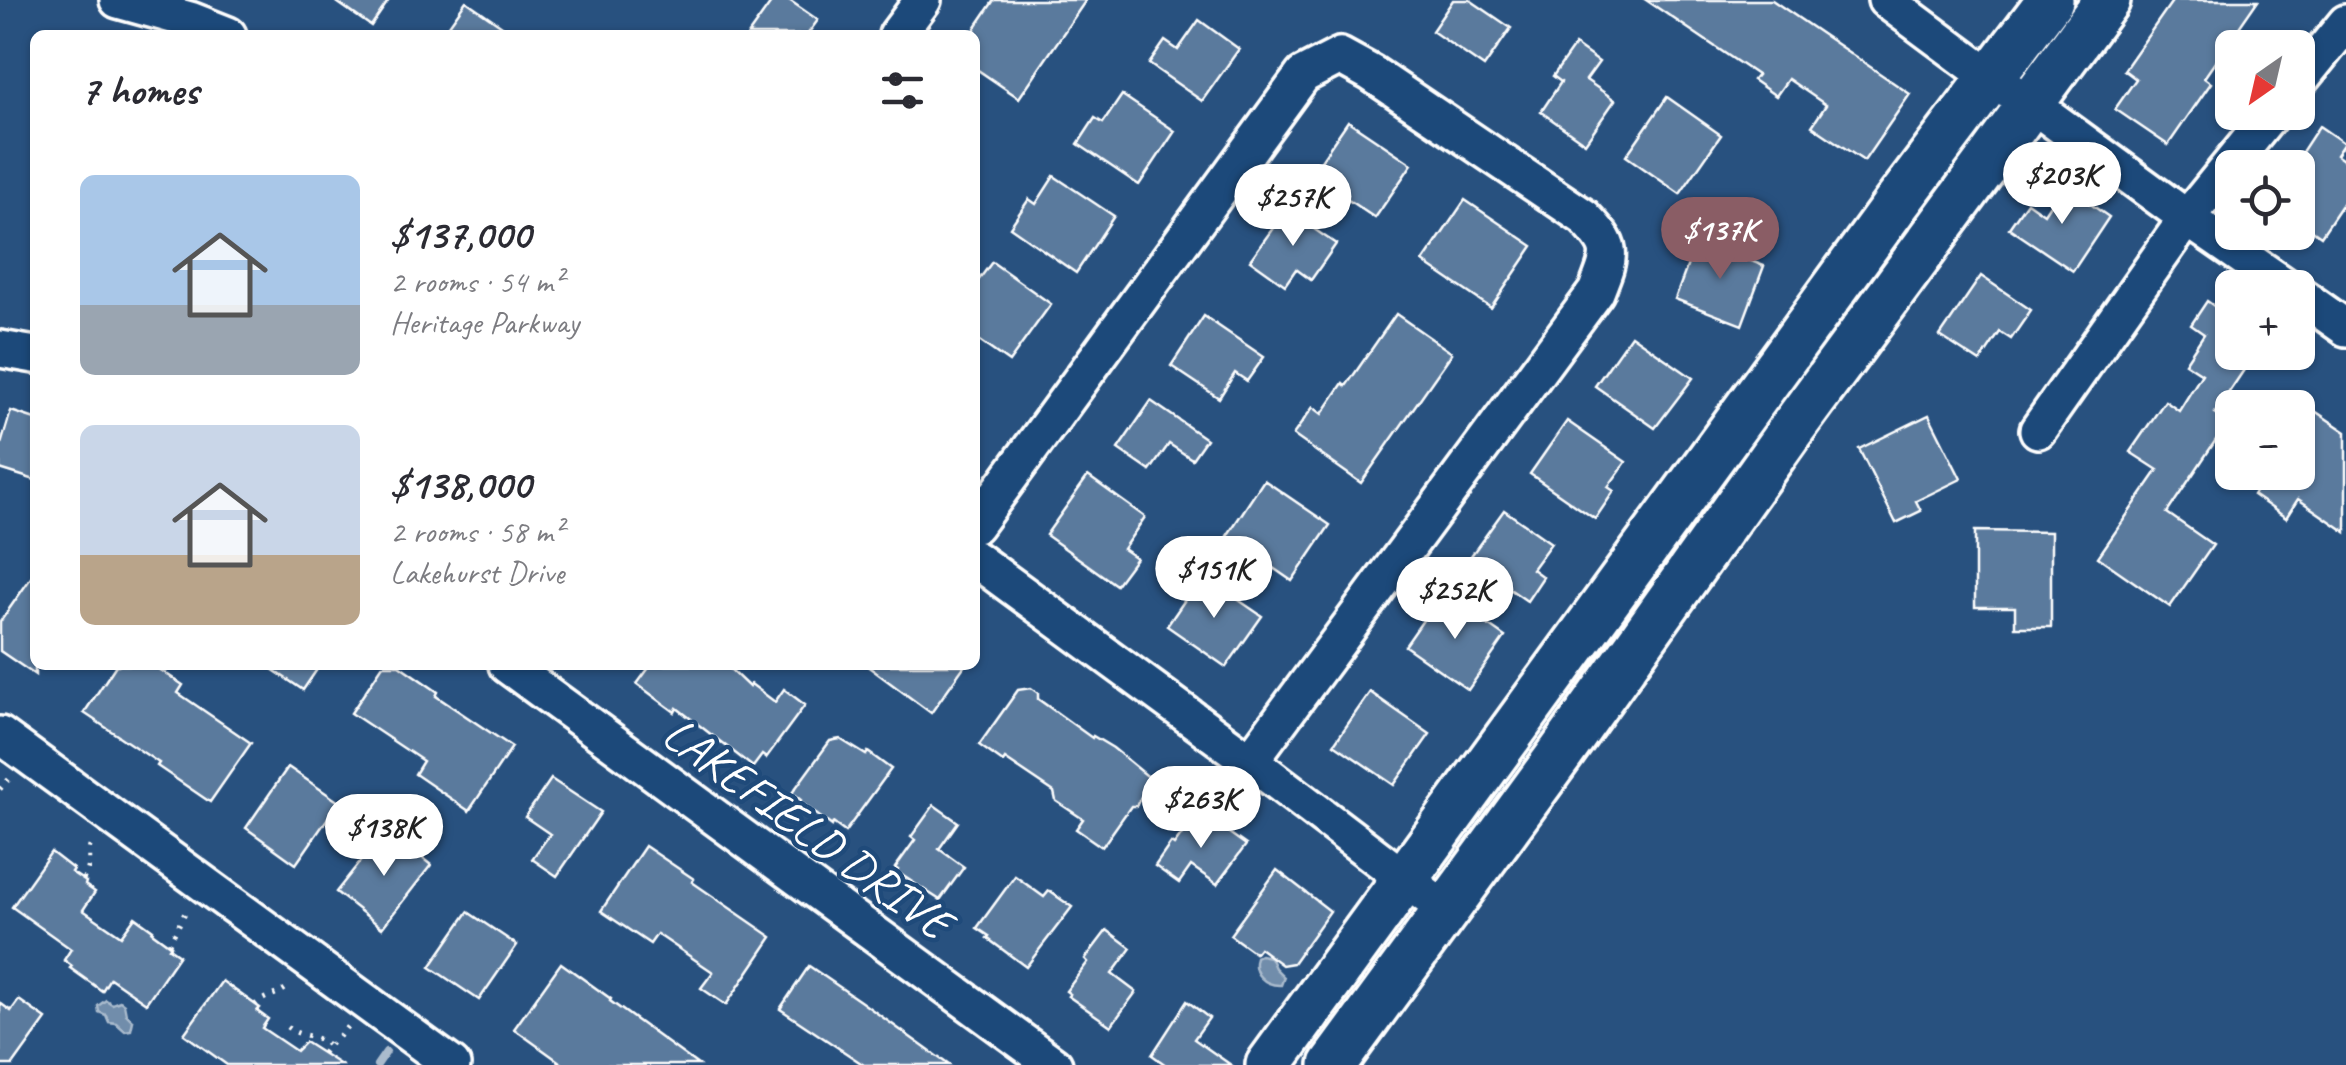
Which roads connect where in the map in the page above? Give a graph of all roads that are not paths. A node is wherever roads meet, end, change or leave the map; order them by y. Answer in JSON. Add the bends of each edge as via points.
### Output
{"nodes":[{"id":1,"x":118,"y":0,"type":"edge"},
{"id":2,"x":923,"y":0,"type":"edge"},
{"id":3,"x":1886,"y":0,"type":"edge"},
{"id":4,"x":2050,"y":0,"type":"edge"},
{"id":5,"x":2107,"y":0,"type":"edge"},
{"id":6,"x":2346,"y":23,"type":"edge"},
{"id":7,"x":215,"y":30,"type":"edge"},
{"id":8,"x":901,"y":30,"type":"edge"},
{"id":9,"x":2315,"y":61,"type":"edge"},
{"id":10,"x":1991,"y":78,"type":"junction"},
{"id":11,"x":2030,"y":103,"type":"junction"},
{"id":12,"x":2258,"y":130,"type":"edge"},
{"id":13,"x":2187,"y":218,"type":"junction"},
{"id":14,"x":2262,"y":270,"type":"edge"},
{"id":15,"x":2315,"y":306,"type":"edge"},
{"id":16,"x":2346,"y":328,"type":"edge"},
{"id":17,"x":0,"y":349,"type":"edge"},
{"id":18,"x":30,"y":354,"type":"edge"},
{"id":19,"x":2038,"y":430,"type":"dead end"},
{"id":20,"x":980,"y":518,"type":"edge"},
{"id":21,"x":980,"y":563,"type":"edge"},
{"id":22,"x":513,"y":670,"type":"edge"},
{"id":23,"x":0,"y":735,"type":"edge"},
{"id":24,"x":1250,"y":761,"type":"junction"},
{"id":25,"x":1406,"y":878,"type":"junction"},
{"id":26,"x":1446,"y":910,"type":"junction"},
{"id":27,"x":1036,"y":1060,"type":"edge"},
{"id":28,"x":452,"y":1065,"type":"edge"},
{"id":29,"x":1269,"y":1065,"type":"edge"},
{"id":30,"x":1333,"y":1065,"type":"edge"}],
"edges":[{"from":1,"to":7,"type":"street"},
{"from":2,"to":8,"type":"street"},
{"from":3,"to":10,"type":"street"},
{"from":4,"to":10,"type":"main road"},
{"from":5,"to":11,"type":"main road"},
{"from":6,"to":9,"type":"street"},
{"from":10,"to":11,"type":"street"},
{"from":10,"to":25,"type":"main road"},
{"from":11,"to":13,"type":"street"},
{"from":11,"to":26,"type":"main road"},
{"from":12,"to":13,"type":"street"},
{"from":13,"to":14,"type":"street"},
{"from":13,"to":19,"type":"street"},
{"from":15,"to":16,"type":"street"},
{"from":17,"to":18,"type":"street"},
{"from":20,"to":24,"type":"street","via":[[1303,74],[1340,56],[1584,217],[1606,240],[1608,262],[1596,292]]},
{"from":21,"to":24,"type":"street"},
{"from":22,"to":27,"type":"street","name":"LAKEFIELD DRIVE"},
{"from":23,"to":28,"type":"street"},
{"from":24,"to":25,"type":"street"},
{"from":25,"to":26,"type":"street"},
{"from":25,"to":29,"type":"main road"},
{"from":26,"to":30,"type":"main road"}]}
